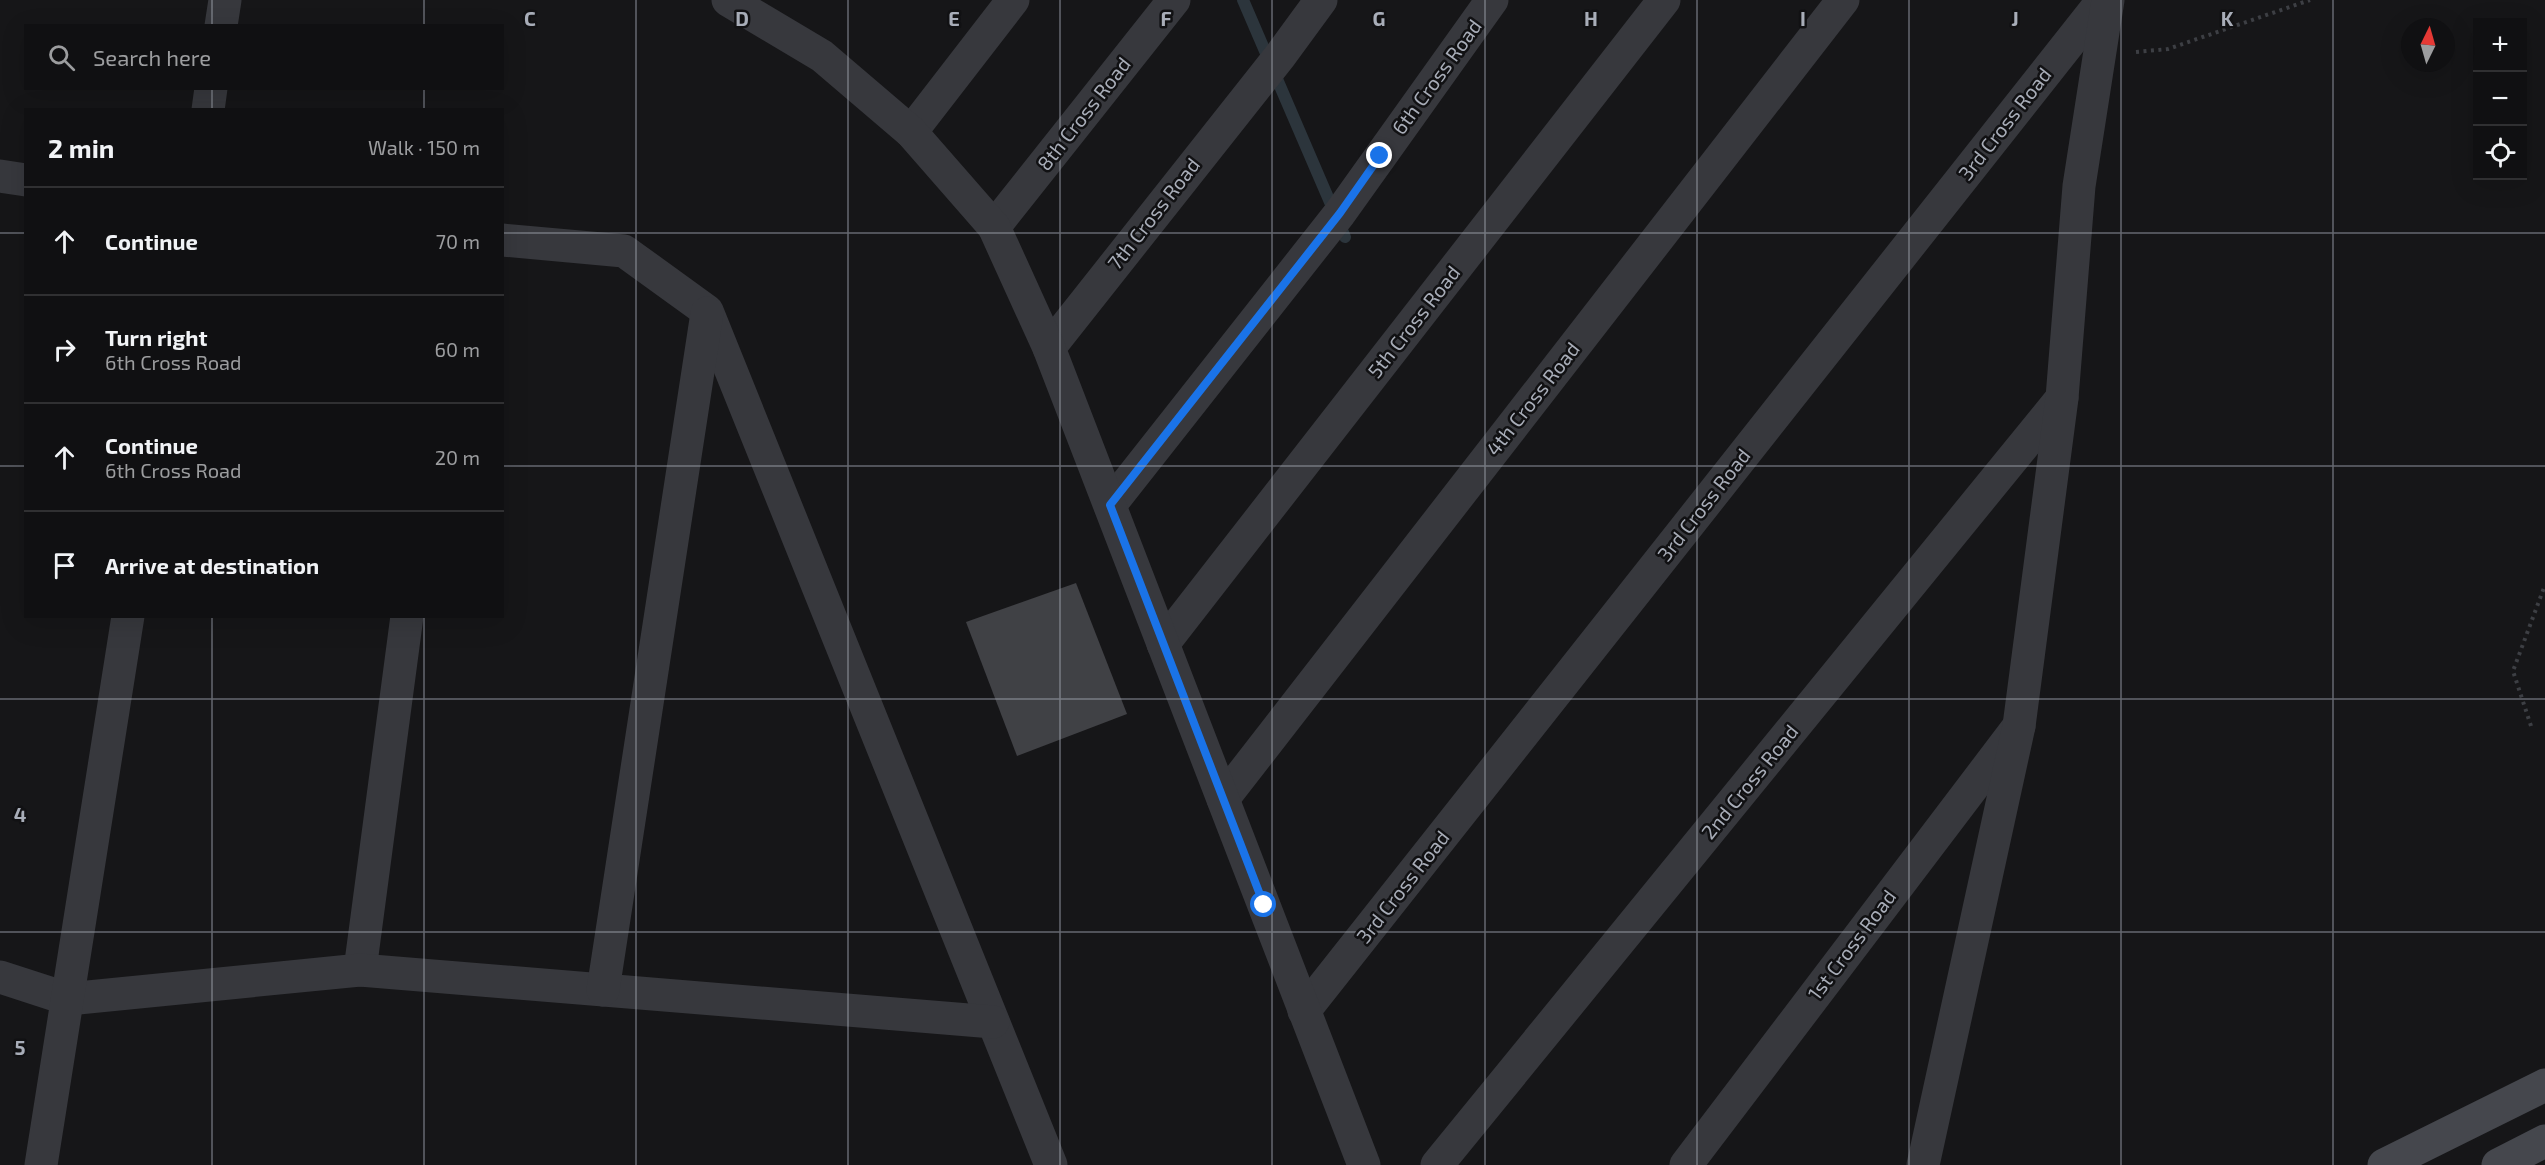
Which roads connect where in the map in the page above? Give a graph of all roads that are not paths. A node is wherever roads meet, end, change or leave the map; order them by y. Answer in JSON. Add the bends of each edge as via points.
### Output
{"nodes":[{"id":1,"x":225,"y":0,"type":"edge"},
{"id":2,"x":728,"y":0,"type":"edge"},
{"id":3,"x":1013,"y":0,"type":"edge"},
{"id":4,"x":1174,"y":0,"type":"edge"},
{"id":5,"x":1322,"y":0,"type":"edge"},
{"id":6,"x":1492,"y":0,"type":"edge"},
{"id":7,"x":1664,"y":0,"type":"edge"},
{"id":8,"x":1844,"y":0,"type":"edge"},
{"id":9,"x":2103,"y":0,"type":"edge"},
{"id":10,"x":2108,"y":0,"type":"edge"},
{"id":11,"x":221,"y":24,"type":"edge"},
{"id":12,"x":211,"y":90,"type":"edge"},
{"id":13,"x":208,"y":108,"type":"edge"},
{"id":14,"x":911,"y":132,"type":"junction"},
{"id":15,"x":0,"y":176,"type":"edge"},
{"id":16,"x":24,"y":180,"type":"edge"},
{"id":17,"x":994,"y":227,"type":"junction"},
{"id":18,"x":504,"y":240,"type":"edge"},
{"id":19,"x":707,"y":311,"type":"junction"},
{"id":20,"x":1049,"y":348,"type":"junction"},
{"id":21,"x":2062,"y":398,"type":"junction"},
{"id":22,"x":1110,"y":505,"type":"junction"},
{"id":23,"x":128,"y":618,"type":"edge"},
{"id":24,"x":407,"y":618,"type":"edge"},
{"id":25,"x":1163,"y":644,"type":"junction"},
{"id":26,"x":2019,"y":726,"type":"junction"},
{"id":27,"x":1223,"y":799,"type":"junction"},
{"id":28,"x":360,"y":970,"type":"junction"},
{"id":29,"x":0,"y":977,"type":"edge"},
{"id":30,"x":603,"y":990,"type":"junction"},
{"id":31,"x":68,"y":999,"type":"junction"},
{"id":32,"x":1305,"y":1011,"type":"junction"},
{"id":33,"x":993,"y":1022,"type":"junction"},
{"id":34,"x":2545,"y":1085,"type":"edge"},
{"id":35,"x":2545,"y":1141,"type":"edge"},
{"id":36,"x":41,"y":1165,"type":"edge"},
{"id":37,"x":1051,"y":1165,"type":"edge"},
{"id":38,"x":1364,"y":1165,"type":"edge"},
{"id":39,"x":1437,"y":1165,"type":"edge"},
{"id":40,"x":1686,"y":1165,"type":"edge"},
{"id":41,"x":1923,"y":1165,"type":"edge"},
{"id":42,"x":2384,"y":1165,"type":"edge"},
{"id":43,"x":2498,"y":1165,"type":"edge"}],
"edges":[{"from":1,"to":11,"type":"street"},
{"from":2,"to":14,"type":"street","via":[[822,56]]},
{"from":3,"to":14,"type":"street"},
{"from":4,"to":17,"type":"street","name":"8th Cross Road"},
{"from":5,"to":20,"type":"street","name":"7th Cross Road"},
{"from":6,"to":22,"type":"street","name":"6th Cross Road","via":[[1331,225]]},
{"from":7,"to":25,"type":"street","name":"5th Cross Road"},
{"from":8,"to":27,"type":"street","name":"4th Cross Road"},
{"from":9,"to":32,"type":"street","name":"3rd Cross Road"},
{"from":10,"to":21,"type":"street","via":[[2079,186]]},
{"from":12,"to":13,"type":"street"},
{"from":14,"to":17,"type":"street"},
{"from":15,"to":16,"type":"street"},
{"from":17,"to":20,"type":"street"},
{"from":18,"to":19,"type":"street","via":[[624,252]]},
{"from":19,"to":30,"type":"street"},
{"from":19,"to":33,"type":"street"},
{"from":20,"to":22,"type":"street"},
{"from":21,"to":26,"type":"street"},
{"from":21,"to":39,"type":"street","name":"2nd Cross Road"},
{"from":22,"to":25,"type":"street"},
{"from":23,"to":31,"type":"street"},
{"from":24,"to":28,"type":"street"},
{"from":25,"to":27,"type":"street"},
{"from":26,"to":40,"type":"street","name":"1st Cross Road"},
{"from":26,"to":41,"type":"street"},
{"from":27,"to":32,"type":"street"},
{"from":28,"to":30,"type":"street"},
{"from":28,"to":31,"type":"street"},
{"from":29,"to":31,"type":"street"},
{"from":30,"to":33,"type":"street"},
{"from":31,"to":36,"type":"street"},
{"from":32,"to":38,"type":"street"},
{"from":33,"to":37,"type":"street"},
{"from":34,"to":42,"type":"main road"},
{"from":35,"to":43,"type":"main road"}]}
